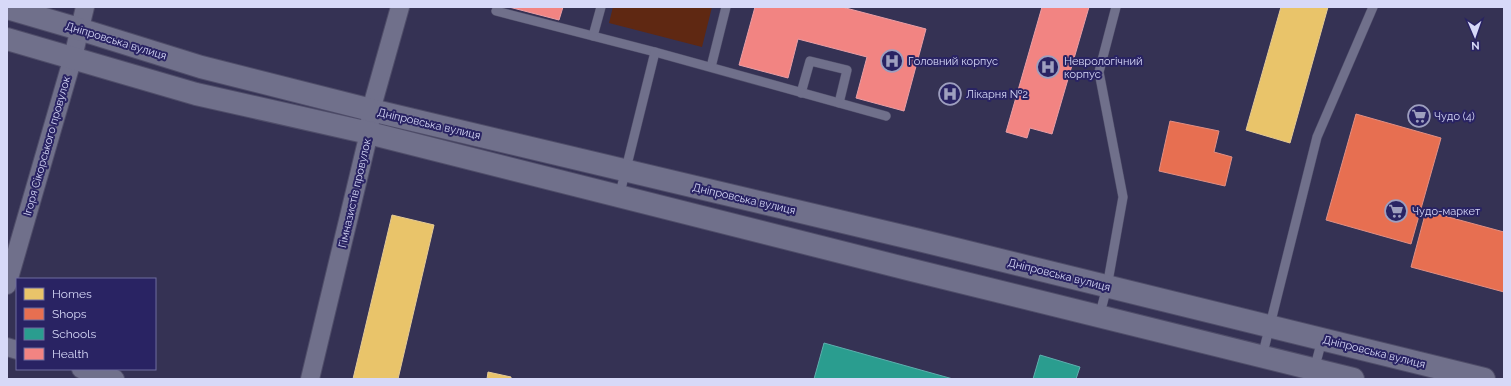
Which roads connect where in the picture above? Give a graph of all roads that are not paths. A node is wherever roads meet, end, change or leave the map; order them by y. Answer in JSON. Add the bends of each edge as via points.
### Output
{"nodes":[{"id":1,"x":85,"y":7,"type":"edge"},
{"id":2,"x":400,"y":7,"type":"edge"},
{"id":3,"x":601,"y":7,"type":"edge"},
{"id":4,"x":726,"y":7,"type":"edge"},
{"id":5,"x":1116,"y":7,"type":"edge"},
{"id":6,"x":1373,"y":7,"type":"edge"},
{"id":7,"x":7,"y":8,"type":"edge"},
{"id":8,"x":496,"y":12,"type":"dead end"},
{"id":9,"x":79,"y":29,"type":"junction"},
{"id":10,"x":593,"y":36,"type":"junction"},
{"id":11,"x":7,"y":39,"type":"edge"},
{"id":12,"x":655,"y":52,"type":"junction"},
{"id":13,"x":73,"y":57,"type":"junction"},
{"id":14,"x":711,"y":67,"type":"junction"},
{"id":15,"x":801,"y":93,"type":"junction"},
{"id":16,"x":839,"y":103,"type":"junction"},
{"id":17,"x":371,"y":110,"type":"junction"},
{"id":18,"x":886,"y":116,"type":"dead end"},
{"id":19,"x":369,"y":133,"type":"junction"},
{"id":20,"x":626,"y":171,"type":"junction"},
{"id":21,"x":619,"y":197,"type":"junction"},
{"id":22,"x":7,"y":285,"type":"edge"},
{"id":23,"x":1107,"y":287,"type":"junction"},
{"id":24,"x":1099,"y":317,"type":"junction"},
{"id":25,"x":1270,"y":327,"type":"junction"},
{"id":26,"x":1322,"y":340,"type":"junction"},
{"id":27,"x":1262,"y":357,"type":"junction"},
{"id":28,"x":84,"y":370,"type":"edge"},
{"id":29,"x":1313,"y":374,"type":"edge"},
{"id":30,"x":115,"y":379,"type":"edge"},
{"id":31,"x":310,"y":379,"type":"edge"},
{"id":32,"x":1353,"y":379,"type":"edge"},
{"id":33,"x":1484,"y":379,"type":"edge"}],
"edges":[{"from":1,"to":9,"type":"street","name":"Ігоря Сікорського провулок"},
{"from":2,"to":17,"type":"street","name":"Гімназистів провулок"},
{"from":3,"to":10,"type":"lane"},
{"from":4,"to":14,"type":"lane"},
{"from":5,"to":23,"type":"lane","via":[[1099,72],[1123,197]]},
{"from":6,"to":25,"type":"lane","via":[[1317,137]]},
{"from":7,"to":9,"type":"street","name":"Дніпровська вулиця"},
{"from":8,"to":10,"type":"lane"},
{"from":9,"to":13,"type":"street","name":"Ігоря Сікорського провулок"},
{"from":9,"to":17,"type":"street","name":"Дніпровська вулиця","via":[[201,67]]},
{"from":10,"to":12,"type":"lane"},
{"from":11,"to":13,"type":"street","name":"Дніпровська вулиця"},
{"from":12,"to":14,"type":"lane"},
{"from":12,"to":20,"type":"lane"},
{"from":13,"to":19,"type":"street","name":"Дніпровська вулиця","via":[[196,94]]},
{"from":13,"to":22,"type":"street","name":"Ігоря Сікорського провулок"},
{"from":14,"to":15,"type":"lane"},
{"from":15,"to":16,"type":"lane"},
{"from":15,"to":16,"type":"lane","via":[[810,61],[847,70]]},
{"from":16,"to":18,"type":"lane"},
{"from":17,"to":19,"type":"street","name":"Гімназистів провулок"},
{"from":17,"to":20,"type":"street","name":"Дніпровська вулиця"},
{"from":19,"to":21,"type":"street","name":"Дніпровська вулиця"},
{"from":19,"to":31,"type":"street","name":"Гімназистів провулок"},
{"from":20,"to":21,"type":"lane"},
{"from":20,"to":23,"type":"street","name":"Дніпровська вулиця"},
{"from":21,"to":24,"type":"street","name":"Дніпровська вулиця"},
{"from":23,"to":24,"type":"lane"},
{"from":23,"to":25,"type":"street","name":"Дніпровська вулиця"},
{"from":24,"to":27,"type":"street","name":"Дніпровська вулиця"},
{"from":25,"to":26,"type":"street","name":"Дніпровська вулиця"},
{"from":25,"to":27,"type":"lane"},
{"from":26,"to":29,"type":"lane"},
{"from":26,"to":33,"type":"street","name":"Дніпровська вулиця"},
{"from":27,"to":29,"type":"street","name":"Дніпровська вулиця"},
{"from":28,"to":30,"type":"street"},
{"from":29,"to":32,"type":"street","name":"Дніпровська вулиця"}]}
